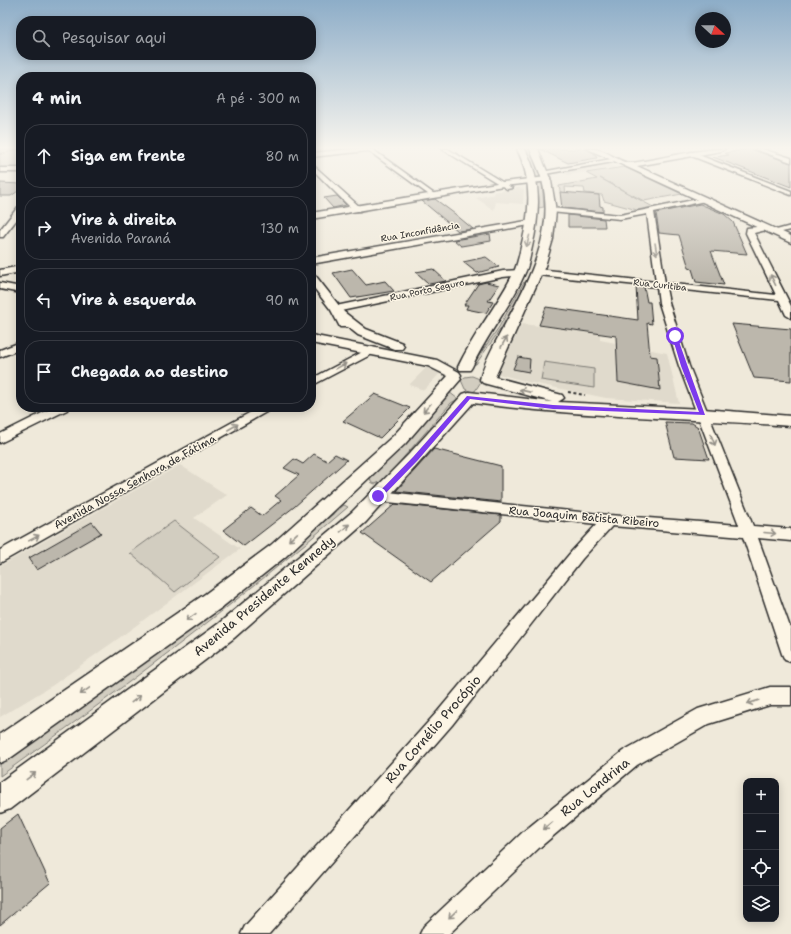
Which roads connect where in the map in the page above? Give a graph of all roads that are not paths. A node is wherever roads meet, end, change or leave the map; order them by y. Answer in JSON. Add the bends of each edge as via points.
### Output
{"nodes":[{"id":1,"x":340,"y":193,"type":"edge"},
{"id":2,"x":429,"y":193,"type":"edge"},
{"id":3,"x":459,"y":193,"type":"edge"},
{"id":4,"x":469,"y":193,"type":"edge"},
{"id":5,"x":533,"y":193,"type":"edge"},
{"id":6,"x":548,"y":193,"type":"edge"},
{"id":7,"x":688,"y":193,"type":"edge"},
{"id":8,"x":696,"y":193,"type":"edge"},
{"id":9,"x":434,"y":196,"type":"junction"},
{"id":10,"x":703,"y":200,"type":"junction"},
{"id":11,"x":357,"y":209,"type":"junction"},
{"id":12,"x":551,"y":210,"type":"junction"},
{"id":13,"x":650,"y":211,"type":"junction"},
{"id":14,"x":16,"y":215,"type":"edge"},
{"id":15,"x":316,"y":215,"type":"edge"},
{"id":16,"x":620,"y":217,"type":"junction"},
{"id":17,"x":316,"y":220,"type":"edge"},
{"id":18,"x":532,"y":222,"type":"junction"},
{"id":19,"x":653,"y":224,"type":"junction"},
{"id":20,"x":763,"y":228,"type":"junction"},
{"id":21,"x":782,"y":230,"type":"edge"},
{"id":22,"x":0,"y":235,"type":"edge"},
{"id":23,"x":791,"y":235,"type":"edge"},
{"id":24,"x":791,"y":240,"type":"edge"},
{"id":25,"x":316,"y":261,"type":"edge"},
{"id":26,"x":16,"y":264,"type":"edge"},
{"id":27,"x":0,"y":267,"type":"edge"},
{"id":28,"x":16,"y":270,"type":"edge"},
{"id":29,"x":538,"y":272,"type":"junction"},
{"id":30,"x":0,"y":273,"type":"edge"},
{"id":31,"x":520,"y":273,"type":"junction"},
{"id":32,"x":316,"y":283,"type":"edge"},
{"id":33,"x":662,"y":285,"type":"junction"},
{"id":34,"x":0,"y":286,"type":"edge"},
{"id":35,"x":16,"y":289,"type":"edge"},
{"id":36,"x":782,"y":298,"type":"junction"},
{"id":37,"x":338,"y":312,"type":"junction"},
{"id":38,"x":791,"y":314,"type":"edge"},
{"id":39,"x":316,"y":339,"type":"edge"},
{"id":40,"x":376,"y":345,"type":"junction"},
{"id":41,"x":16,"y":346,"type":"edge"},
{"id":42,"x":0,"y":354,"type":"edge"},
{"id":43,"x":459,"y":372,"type":"junction"},
{"id":44,"x":488,"y":379,"type":"junction"},
{"id":45,"x":316,"y":380,"type":"edge"},
{"id":46,"x":471,"y":398,"type":"junction"},
{"id":47,"x":604,"y":409,"type":"junction"},
{"id":48,"x":53,"y":412,"type":"edge"},
{"id":49,"x":260,"y":412,"type":"edge"},
{"id":50,"x":703,"y":414,"type":"junction"},
{"id":51,"x":791,"y":421,"type":"edge"},
{"id":52,"x":0,"y":439,"type":"edge"},
{"id":53,"x":378,"y":496,"type":"junction"},
{"id":54,"x":608,"y":520,"type":"junction"},
{"id":55,"x":748,"y":531,"type":"junction"},
{"id":56,"x":791,"y":535,"type":"edge"},
{"id":57,"x":0,"y":557,"type":"edge"},
{"id":58,"x":791,"y":654,"type":"edge"},
{"id":59,"x":791,"y":696,"type":"edge"},
{"id":60,"x":0,"y":750,"type":"edge"},
{"id":61,"x":0,"y":799,"type":"edge"},
{"id":62,"x":253,"y":934,"type":"edge"},
{"id":63,"x":432,"y":934,"type":"edge"}],
"edges":[{"from":1,"to":11,"type":"street"},
{"from":2,"to":9,"type":"street"},
{"from":3,"to":9,"type":"street"},
{"from":4,"to":17,"type":"street"},
{"from":5,"to":18,"type":"main road"},
{"from":6,"to":12,"type":"main road"},
{"from":7,"to":10,"type":"main road"},
{"from":8,"to":21,"type":"main road"},
{"from":9,"to":11,"type":"street"},
{"from":10,"to":13,"type":"street"},
{"from":10,"to":20,"type":"main road"},
{"from":11,"to":15,"type":"street"},
{"from":12,"to":16,"type":"street"},
{"from":12,"to":29,"type":"main road","via":[[550,228]]},
{"from":13,"to":16,"type":"street"},
{"from":13,"to":19,"type":"street"},
{"from":14,"to":22,"type":"street"},
{"from":16,"to":19,"type":"street","via":[[644,220]]},
{"from":18,"to":25,"type":"street","name":"Rua Inconfidência"},
{"from":18,"to":31,"type":"main road","one_way":true},
{"from":19,"to":33,"type":"street","one_way":true},
{"from":20,"to":21,"type":"main road"},
{"from":36,"to":20,"type":"street","one_way":true,"via":[[750,233],[752,229]]},
{"from":21,"to":23,"type":"main road"},
{"from":21,"to":24,"type":"main road"},
{"from":26,"to":27,"type":"street"},
{"from":28,"to":30,"type":"street"},
{"from":29,"to":33,"type":"street","name":"Rua Curitiba"},
{"from":44,"to":29,"type":"main road","one_way":true,"via":[[495,358]]},
{"from":31,"to":37,"type":"street","name":"Rua Porto Seguro","via":[[503,274]]},
{"from":31,"to":43,"type":"main road"},
{"from":32,"to":37,"type":"street"},
{"from":33,"to":36,"type":"street","name":"Rua Curitiba"},
{"from":33,"to":50,"type":"street","via":[[664,303],[684,366]]},
{"from":34,"to":35,"type":"street"},
{"from":36,"to":38,"type":"street"},
{"from":37,"to":40,"type":"street","via":[[353,338]]},
{"from":39,"to":40,"type":"street"},
{"from":40,"to":43,"type":"street"},
{"from":45,"to":40,"type":"street","one_way":true},
{"from":41,"to":42,"type":"street"},
{"from":43,"to":44,"type":"main road","via":[[481,370]]},
{"from":43,"to":46,"type":"main road","via":[[458,391]]},
{"from":43,"to":60,"type":"main road","one_way":true,"via":[[399,440],[278,551],[213,601]]},
{"from":44,"to":46,"type":"main road","name":"Avenida Presidente Kennedy"},
{"from":47,"to":44,"type":"main road","one_way":true,"via":[[511,388]]},
{"from":46,"to":47,"type":"main road","via":[[529,405]]},
{"from":46,"to":53,"type":"main road","name":"Avenida Presidente Kennedy"},
{"from":47,"to":50,"type":"main road"},
{"from":48,"to":52,"type":"street"},
{"from":57,"to":49,"type":"street","name":"Avenida Nossa Senhora de Fátima","one_way":true},
{"from":50,"to":51,"type":"main road"},
{"from":50,"to":55,"type":"street","one_way":true},
{"from":53,"to":54,"type":"street","name":"Rua Joaquim Batista Ribeiro"},
{"from":61,"to":53,"type":"main road","name":"Avenida Presidente Kennedy","one_way":true,"via":[[226,631],[359,517]]},
{"from":54,"to":55,"type":"street","name":"Rua Joaquim Batista Ribeiro"},
{"from":54,"to":62,"type":"street","name":"Rua Cornélio Procópio","via":[[444,718]]},
{"from":55,"to":56,"type":"street","name":"Rua Joaquim Batista Ribeiro","one_way":true},
{"from":55,"to":58,"type":"street"},
{"from":59,"to":63,"type":"street","name":"Rua Londrina","one_way":true,"via":[[770,696],[705,716],[630,758],[531,840]]}]}
